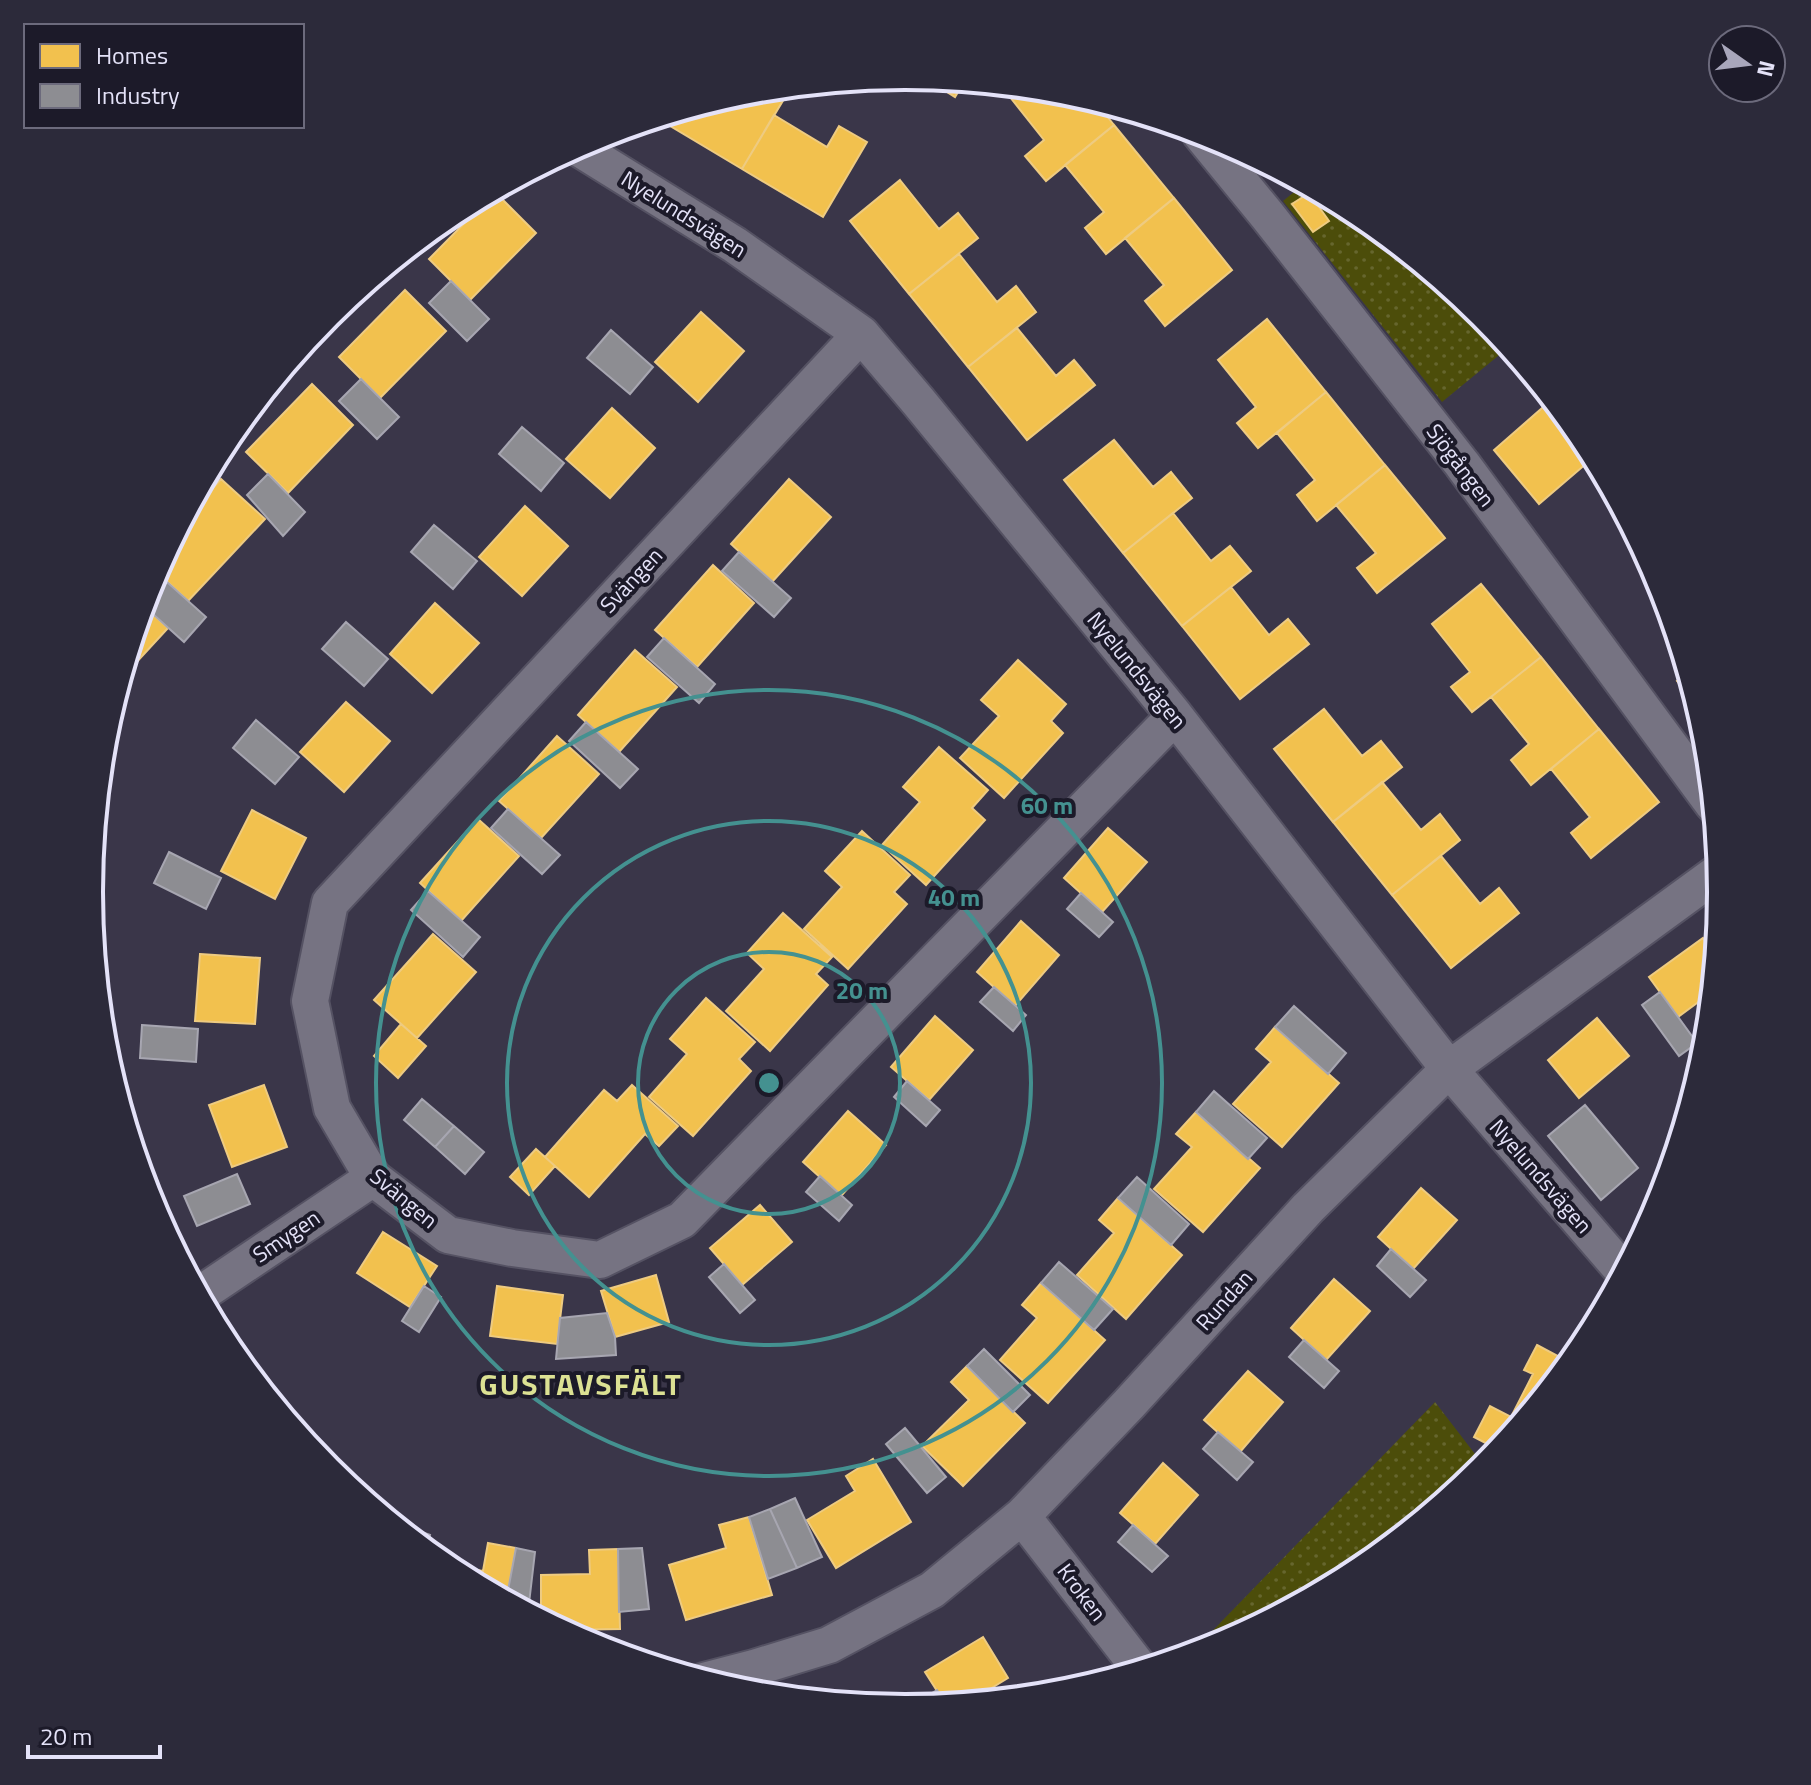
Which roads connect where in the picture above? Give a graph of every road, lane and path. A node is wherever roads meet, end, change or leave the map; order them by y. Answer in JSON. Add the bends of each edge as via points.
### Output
{"nodes":[{"id":1,"x":1216,"y":152,"type":"edge"},
{"id":2,"x":590,"y":155,"type":"edge"},
{"id":3,"x":861,"y":334,"type":"junction"},
{"id":4,"x":1175,"y":716,"type":"junction"},
{"id":5,"x":1701,"y":788,"type":"edge"},
{"id":6,"x":1708,"y":880,"type":"edge"},
{"id":7,"x":1449,"y":1069,"type":"junction"},
{"id":8,"x":373,"y":1178,"type":"junction"},
{"id":9,"x":1616,"y":1263,"type":"edge"},
{"id":10,"x":208,"y":1289,"type":"edge"},
{"id":11,"x":1022,"y":1516,"type":"junction"},
{"id":12,"x":1134,"y":1661,"type":"edge"},
{"id":13,"x":727,"y":1675,"type":"edge"}],
"edges":[{"from":1,"to":5,"type":"street","name":"Sjögången","via":[[1462,464]]},
{"from":2,"to":3,"type":"street","name":"Nyelundsvägen","via":[[735,245]]},
{"from":3,"to":4,"type":"street","name":"Nyelundsvägen"},
{"from":3,"to":8,"type":"street","name":"Svängen","via":[[330,903],[310,1001],[332,1108]]},
{"from":4,"to":7,"type":"street","name":"Nyelundsvägen"},
{"from":4,"to":8,"type":"street","name":"Svängen","via":[[682,1220],[600,1260],[585,1258],[448,1235]]},
{"from":6,"to":7,"type":"street","name":"Rundan"},
{"from":7,"to":9,"type":"street","name":"Nyelundsvägen"},
{"from":7,"to":11,"type":"street","name":"Rundan","via":[[1308,1208]]},
{"from":8,"to":10,"type":"street","name":"Smygen"},
{"from":11,"to":12,"type":"street","name":"Kroken"},
{"from":11,"to":13,"type":"street","name":"Rundan","via":[[932,1590],[829,1645]]}]}
